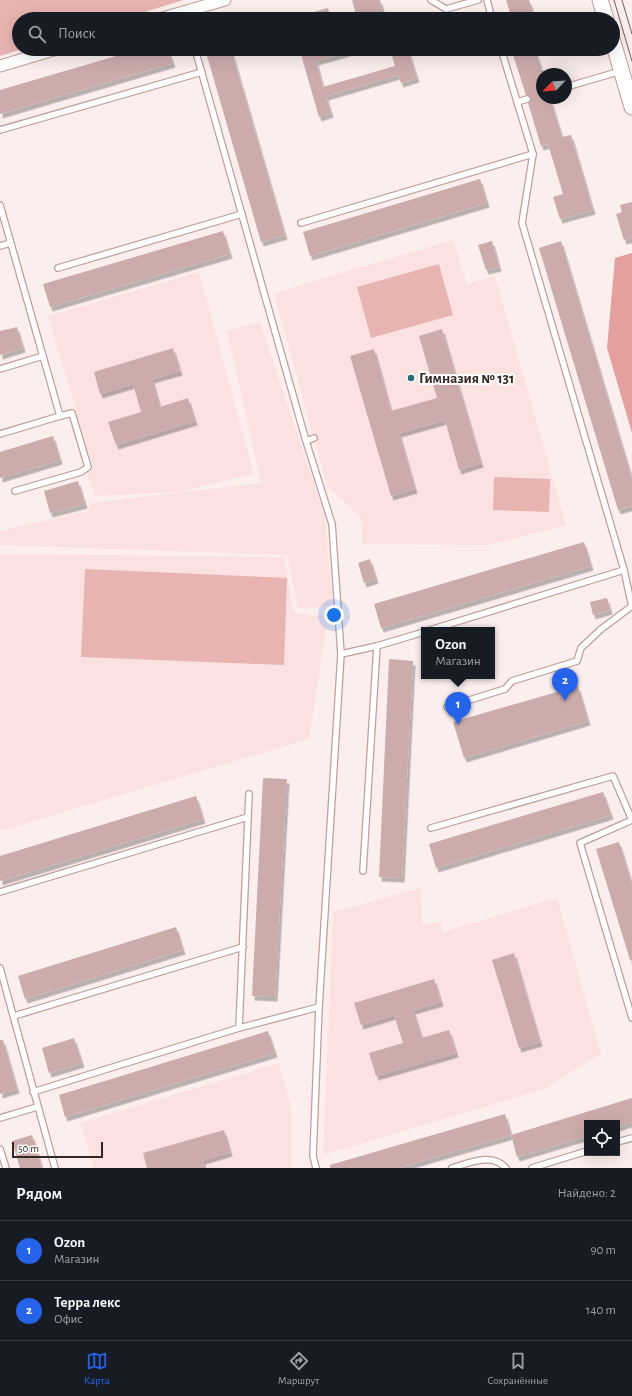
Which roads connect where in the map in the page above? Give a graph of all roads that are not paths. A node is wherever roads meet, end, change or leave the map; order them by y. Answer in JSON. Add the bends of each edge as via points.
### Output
{"nodes":[{"id":1,"x":225,"y":0,"type":"edge"},
{"id":2,"x":431,"y":0,"type":"edge"},
{"id":3,"x":478,"y":0,"type":"edge"},
{"id":4,"x":486,"y":0,"type":"edge"},
{"id":5,"x":600,"y":0,"type":"edge"},
{"id":6,"x":194,"y":12,"type":"edge"},
{"id":7,"x":490,"y":12,"type":"edge"},
{"id":8,"x":604,"y":12,"type":"edge"},
{"id":9,"x":34,"y":56,"type":"edge"},
{"id":10,"x":197,"y":56,"type":"edge"},
{"id":11,"x":503,"y":56,"type":"edge"},
{"id":12,"x":618,"y":56,"type":"edge"},
{"id":13,"x":0,"y":66,"type":"edge"},
{"id":14,"x":622,"y":70,"type":"junction"},
{"id":15,"x":202,"y":72,"type":"junction"},
{"id":16,"x":572,"y":85,"type":"edge"},
{"id":17,"x":527,"y":99,"type":"dead end"},
{"id":18,"x":518,"y":102,"type":"junction"},
{"id":19,"x":632,"y":107,"type":"edge"},
{"id":20,"x":0,"y":130,"type":"edge"},
{"id":21,"x":533,"y":154,"type":"junction"},
{"id":22,"x":0,"y":205,"type":"edge"},
{"id":23,"x":242,"y":214,"type":"junction"},
{"id":24,"x":301,"y":223,"type":"dead end"},
{"id":25,"x":10,"y":242,"type":"junction"},
{"id":26,"x":0,"y":246,"type":"edge"},
{"id":27,"x":58,"y":268,"type":"dead end"},
{"id":28,"x":43,"y":356,"type":"junction"},
{"id":29,"x":0,"y":369,"type":"edge"},
{"id":30,"x":60,"y":416,"type":"junction"},
{"id":31,"x":0,"y":434,"type":"edge"},
{"id":32,"x":314,"y":438,"type":"dead end"},
{"id":33,"x":306,"y":441,"type":"junction"},
{"id":34,"x":15,"y":491,"type":"dead end"},
{"id":35,"x":624,"y":570,"type":"junction"},
{"id":36,"x":630,"y":587,"type":"edge"},
{"id":37,"x":632,"y":607,"type":"edge"},
{"id":38,"x":440,"y":627,"type":"edge"},
{"id":39,"x":421,"y":633,"type":"edge"},
{"id":40,"x":377,"y":646,"type":"junction"},
{"id":41,"x":341,"y":654,"type":"junction"},
{"id":42,"x":447,"y":707,"type":"dead end"},
{"id":43,"x":249,"y":794,"type":"dead end"},
{"id":44,"x":248,"y":817,"type":"junction"},
{"id":45,"x":632,"y":820,"type":"edge"},
{"id":46,"x":431,"y":828,"type":"dead end"},
{"id":47,"x":363,"y":871,"type":"dead end"},
{"id":48,"x":0,"y":892,"type":"edge"},
{"id":49,"x":243,"y":947,"type":"junction"},
{"id":50,"x":0,"y":968,"type":"edge"},
{"id":51,"x":319,"y":1007,"type":"junction"},
{"id":52,"x":14,"y":1016,"type":"junction"},
{"id":53,"x":632,"y":1018,"type":"edge"},
{"id":54,"x":239,"y":1028,"type":"junction"},
{"id":55,"x":33,"y":1092,"type":"junction"},
{"id":56,"x":37,"y":1107,"type":"junction"},
{"id":57,"x":0,"y":1118,"type":"edge"},
{"id":58,"x":632,"y":1138,"type":"edge"},
{"id":59,"x":620,"y":1141,"type":"edge"},
{"id":60,"x":0,"y":1149,"type":"edge"},
{"id":61,"x":584,"y":1152,"type":"edge"},
{"id":62,"x":6,"y":1168,"type":"edge"},
{"id":63,"x":55,"y":1168,"type":"edge"},
{"id":64,"x":316,"y":1168,"type":"edge"},
{"id":65,"x":452,"y":1168,"type":"edge"},
{"id":66,"x":506,"y":1168,"type":"edge"},
{"id":67,"x":532,"y":1168,"type":"edge"}],
"edges":[{"from":1,"to":6,"type":"street"},
{"from":2,"to":3,"type":"lane","via":[[446,9]]},
{"from":4,"to":7,"type":"lane"},
{"from":5,"to":8,"type":"main road"},
{"from":9,"to":13,"type":"street"},
{"from":10,"to":15,"type":"lane"},
{"from":11,"to":18,"type":"lane"},
{"from":12,"to":14,"type":"main road"},
{"from":14,"to":16,"type":"lane"},
{"from":14,"to":19,"type":"main road"},
{"from":15,"to":20,"type":"lane"},
{"from":15,"to":23,"type":"lane"},
{"from":17,"to":18,"type":"lane"},
{"from":18,"to":21,"type":"lane"},
{"from":21,"to":24,"type":"lane"},
{"from":21,"to":35,"type":"lane","via":[[522,224]]},
{"from":22,"to":25,"type":"lane"},
{"from":23,"to":27,"type":"lane"},
{"from":23,"to":33,"type":"lane"},
{"from":25,"to":26,"type":"lane"},
{"from":25,"to":28,"type":"lane"},
{"from":28,"to":29,"type":"lane"},
{"from":28,"to":30,"type":"lane"},
{"from":30,"to":31,"type":"lane"},
{"from":30,"to":34,"type":"lane","via":[[72,413],[88,467],[81,472]]},
{"from":32,"to":33,"type":"lane"},
{"from":33,"to":41,"type":"lane","via":[[332,524]]},
{"from":35,"to":36,"type":"lane"},
{"from":35,"to":38,"type":"lane"},
{"from":36,"to":37,"type":"lane"},
{"from":37,"to":42,"type":"lane","via":[[600,630],[581,648],[577,661],[512,681],[505,689]]},
{"from":39,"to":40,"type":"lane"},
{"from":40,"to":41,"type":"lane"},
{"from":40,"to":47,"type":"lane"},
{"from":41,"to":51,"type":"lane"},
{"from":43,"to":44,"type":"lane"},
{"from":44,"to":48,"type":"lane"},
{"from":44,"to":49,"type":"lane"},
{"from":45,"to":46,"type":"lane","via":[[613,776]]},
{"from":45,"to":53,"type":"lane","via":[[580,843]]},
{"from":49,"to":52,"type":"lane"},
{"from":49,"to":54,"type":"lane"},
{"from":50,"to":52,"type":"lane"},
{"from":51,"to":54,"type":"lane"},
{"from":51,"to":64,"type":"lane","via":[[313,1156]]},
{"from":52,"to":55,"type":"lane"},
{"from":54,"to":55,"type":"lane"},
{"from":55,"to":56,"type":"lane"},
{"from":56,"to":57,"type":"lane"},
{"from":56,"to":63,"type":"lane"},
{"from":58,"to":59,"type":"lane"},
{"from":60,"to":62,"type":"lane"},
{"from":61,"to":67,"type":"lane"},
{"from":65,"to":66,"type":"lane","via":[[484,1159],[501,1162]]}]}
